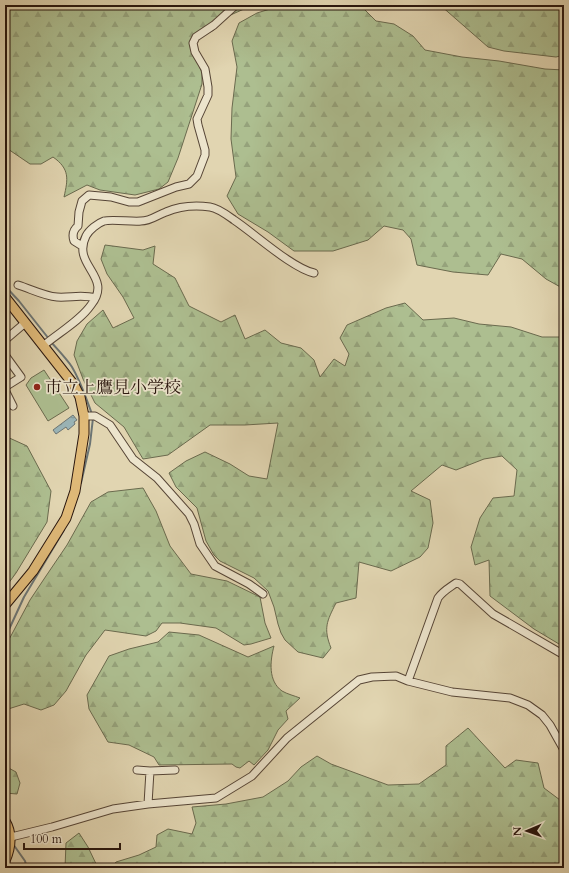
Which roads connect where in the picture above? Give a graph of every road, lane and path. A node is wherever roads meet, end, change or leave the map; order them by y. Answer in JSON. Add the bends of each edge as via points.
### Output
{"nodes":[{"id":1,"x":236,"y":5,"type":"edge"},
{"id":2,"x":82,"y":246,"type":"junction"},
{"id":3,"x":314,"y":273,"type":"dead end"},
{"id":4,"x":18,"y":285,"type":"dead end"},
{"id":5,"x":5,"y":297,"type":"edge"},
{"id":6,"x":95,"y":298,"type":"junction"},
{"id":7,"x":25,"y":323,"type":"junction"},
{"id":8,"x":5,"y":339,"type":"edge"},
{"id":9,"x":44,"y":345,"type":"junction"},
{"id":10,"x":5,"y":355,"type":"edge"},
{"id":11,"x":5,"y":388,"type":"edge"},
{"id":12,"x":14,"y":406,"type":"dead end"},
{"id":13,"x":86,"y":416,"type":"junction"},
{"id":14,"x":263,"y":594,"type":"dead end"},
{"id":15,"x":5,"y":605,"type":"edge"},
{"id":16,"x":564,"y":654,"type":"edge"},
{"id":17,"x":408,"y":682,"type":"junction"},
{"id":18,"x":564,"y":750,"type":"edge"},
{"id":19,"x":137,"y":770,"type":"dead end"},
{"id":20,"x":175,"y":770,"type":"dead end"},
{"id":21,"x":150,"y":771,"type":"junction"},
{"id":22,"x":148,"y":804,"type":"junction"},
{"id":23,"x":5,"y":821,"type":"edge"},
{"id":24,"x":11,"y":837,"type":"junction"},
{"id":25,"x":5,"y":861,"type":"edge"}],
"edges":[{"from":1,"to":2,"type":"street","via":[[196,37],[194,44],[194,52],[205,69],[208,87],[208,95],[197,119],[205,155],[197,176],[189,184],[138,202],[93,195],[85,197],[73,237],[74,241]]},
{"from":2,"to":3,"type":"street","via":[[86,234],[105,221],[143,221],[180,208],[212,207],[228,215],[300,267]]},
{"from":2,"to":6,"type":"street","via":[[85,262],[98,282]]},
{"from":4,"to":6,"type":"street","via":[[48,296]]},
{"from":5,"to":7,"type":"main road"},
{"from":6,"to":9,"type":"street","via":[[86,311]]},
{"from":7,"to":8,"type":"street"},
{"from":7,"to":9,"type":"main road"},
{"from":9,"to":13,"type":"main road","via":[[74,385]]},
{"from":10,"to":11,"type":"street","via":[[21,377]]},
{"from":11,"to":12,"type":"street"},
{"from":13,"to":14,"type":"street","via":[[95,416],[110,425],[133,459],[157,478],[189,514],[200,544],[215,566]]},
{"from":13,"to":15,"type":"main road","via":[[75,492],[66,518],[33,570]]},
{"from":16,"to":17,"type":"street","via":[[493,614],[456,583],[443,591],[438,598]]},
{"from":17,"to":18,"type":"street","via":[[452,692],[510,698],[528,705],[542,715]]},
{"from":17,"to":22,"type":"street","via":[[396,676],[385,675],[359,680],[287,738],[252,776],[216,798]]},
{"from":19,"to":21,"type":"street"},
{"from":20,"to":21,"type":"street"},
{"from":21,"to":22,"type":"street"},
{"from":22,"to":24,"type":"street","via":[[113,810]]},
{"from":23,"to":24,"type":"main road"},
{"from":24,"to":25,"type":"main road"}]}
